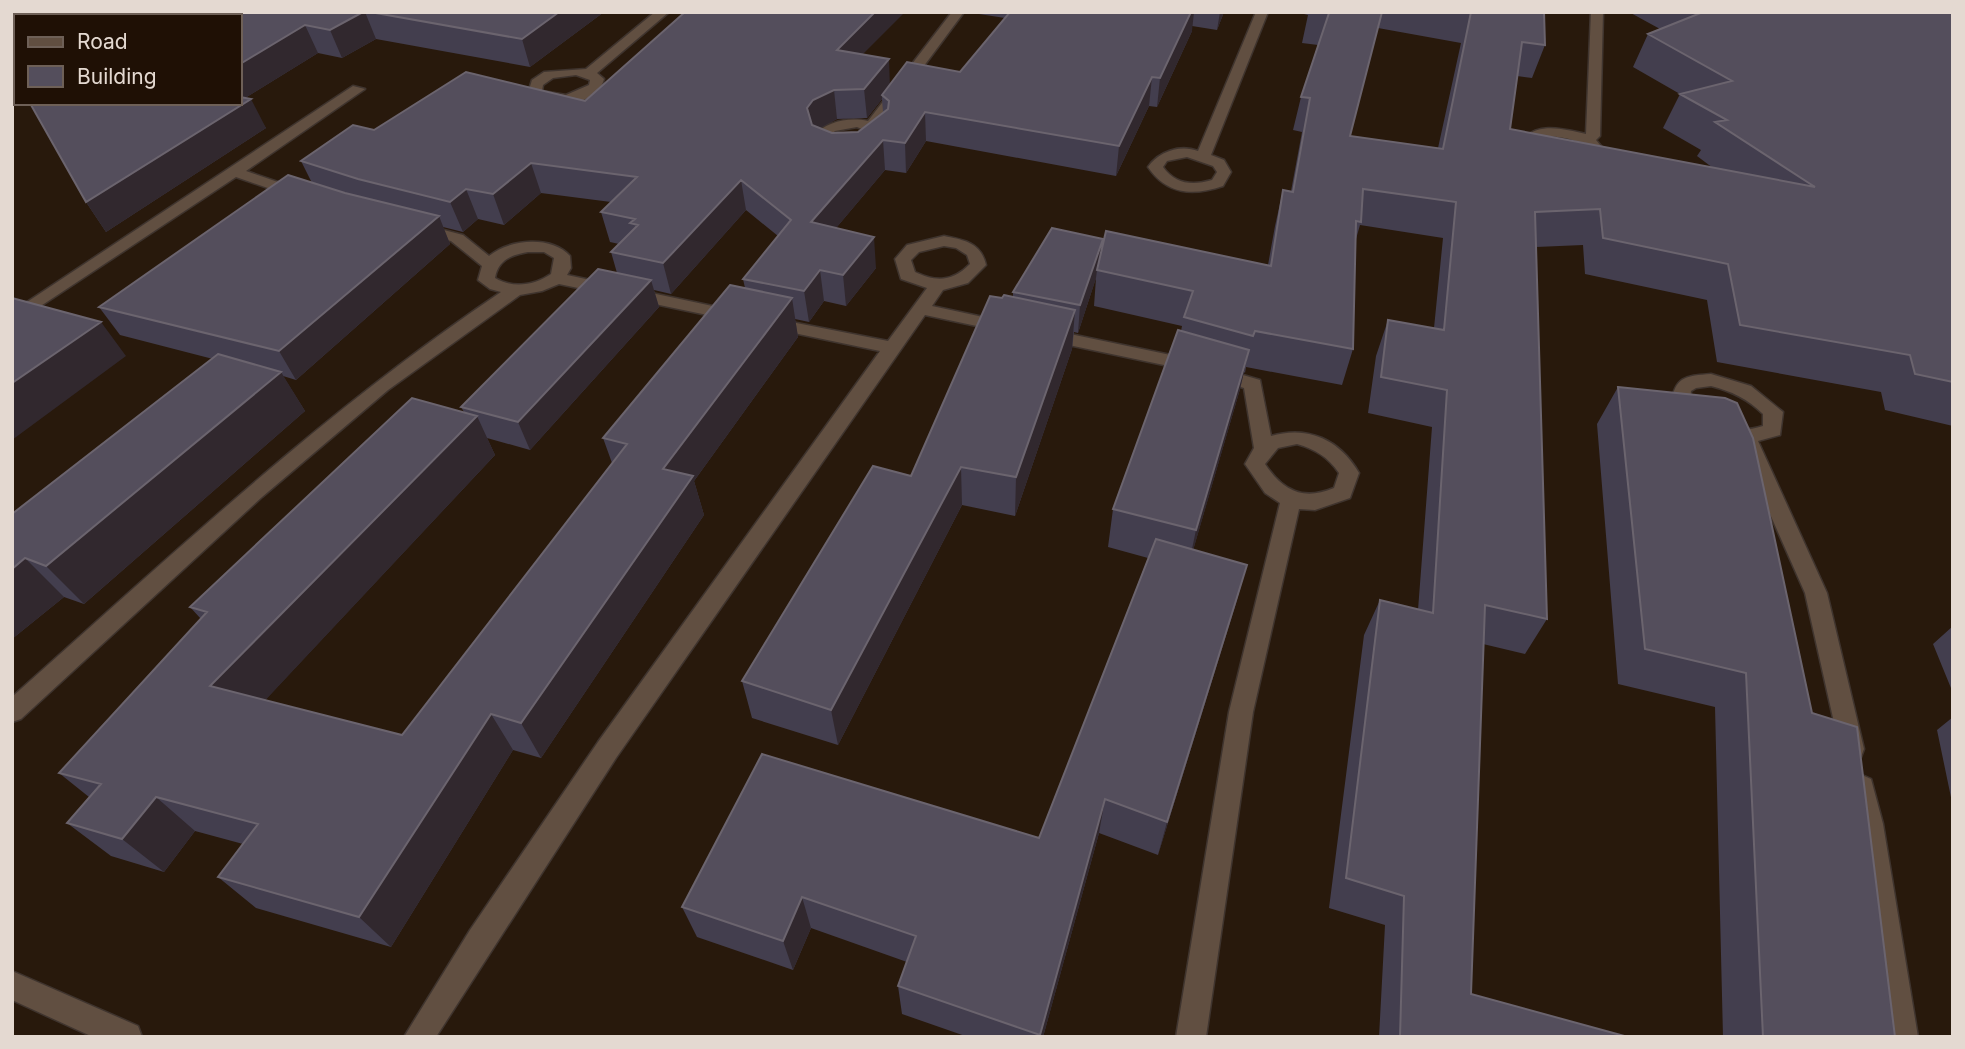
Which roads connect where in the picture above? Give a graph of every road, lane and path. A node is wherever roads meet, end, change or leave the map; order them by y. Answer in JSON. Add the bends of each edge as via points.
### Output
{"nodes":[{"id":1,"x":663,"y":12,"type":"edge"},
{"id":2,"x":958,"y":12,"type":"edge"},
{"id":3,"x":1262,"y":12,"type":"edge"},
{"id":4,"x":1597,"y":12,"type":"edge"},
{"id":5,"x":589,"y":73,"type":"dead end"},
{"id":6,"x":358,"y":89,"type":"dead end"},
{"id":7,"x":872,"y":126,"type":"edge"},
{"id":8,"x":1587,"y":139,"type":"junction"},
{"id":9,"x":1204,"y":155,"type":"dead end"},
{"id":10,"x":235,"y":172,"type":"junction"},
{"id":11,"x":318,"y":200,"type":"edge"},
{"id":12,"x":405,"y":225,"type":"edge"},
{"id":13,"x":490,"y":265,"type":"junction"},
{"id":14,"x":555,"y":278,"type":"junction"},
{"id":15,"x":938,"y":285,"type":"dead end"},
{"id":16,"x":514,"y":291,"type":"junction"},
{"id":17,"x":921,"y":309,"type":"junction"},
{"id":18,"x":12,"y":320,"type":"edge"},
{"id":19,"x":892,"y":348,"type":"junction"},
{"id":20,"x":1747,"y":439,"type":"junction"},
{"id":21,"x":1263,"y":447,"type":"junction"},
{"id":22,"x":1291,"y":500,"type":"junction"},
{"id":23,"x":12,"y":712,"type":"edge"},
{"id":24,"x":12,"y":985,"type":"edge"},
{"id":25,"x":127,"y":1037,"type":"edge"},
{"id":26,"x":419,"y":1037,"type":"edge"},
{"id":27,"x":1191,"y":1037,"type":"edge"},
{"id":28,"x":1903,"y":1037,"type":"edge"}],
"edges":[{"from":1,"to":5,"type":"street"},
{"from":2,"to":7,"type":"street"},
{"from":3,"to":9,"type":"street"},
{"from":4,"to":8,"type":"street","via":[[1593,136]]},
{"from":6,"to":10,"type":"street"},
{"from":8,"to":8,"type":"street","via":[[1549,132],[1527,142],[1541,162],[1560,169],[1582,169],[1604,158],[1600,148]]},
{"from":10,"to":11,"type":"street"},
{"from":10,"to":18,"type":"street"},
{"from":12,"to":13,"type":"street","via":[[457,238]]},
{"from":13,"to":14,"type":"street","via":[[509,251],[547,247],[565,263]]},
{"from":13,"to":16,"type":"street","via":[[486,280],[501,290]]},
{"from":14,"to":16,"type":"street","via":[[537,288]]},
{"from":14,"to":19,"type":"street"},
{"from":15,"to":17,"type":"street"},
{"from":16,"to":23,"type":"street","via":[[441,338],[335,423]]},
{"from":17,"to":19,"type":"street"},
{"from":17,"to":21,"type":"street","via":[[1185,364],[1253,384]]},
{"from":19,"to":26,"type":"street","via":[[503,904]]},
{"from":20,"to":20,"type":"street","via":[[1773,430],[1773,412],[1758,397],[1711,380],[1691,382],[1682,389],[1681,404],[1701,425]]},
{"from":20,"to":28,"type":"street","via":[[1816,593],[1870,824]]},
{"from":21,"to":22,"type":"street","via":[[1255,464],[1268,487]]},
{"from":21,"to":22,"type":"street","via":[[1297,437],[1318,442],[1339,456],[1349,473],[1343,493],[1325,501]]},
{"from":22,"to":27,"type":"street","via":[[1241,712]]},
{"from":24,"to":25,"type":"street"}]}
